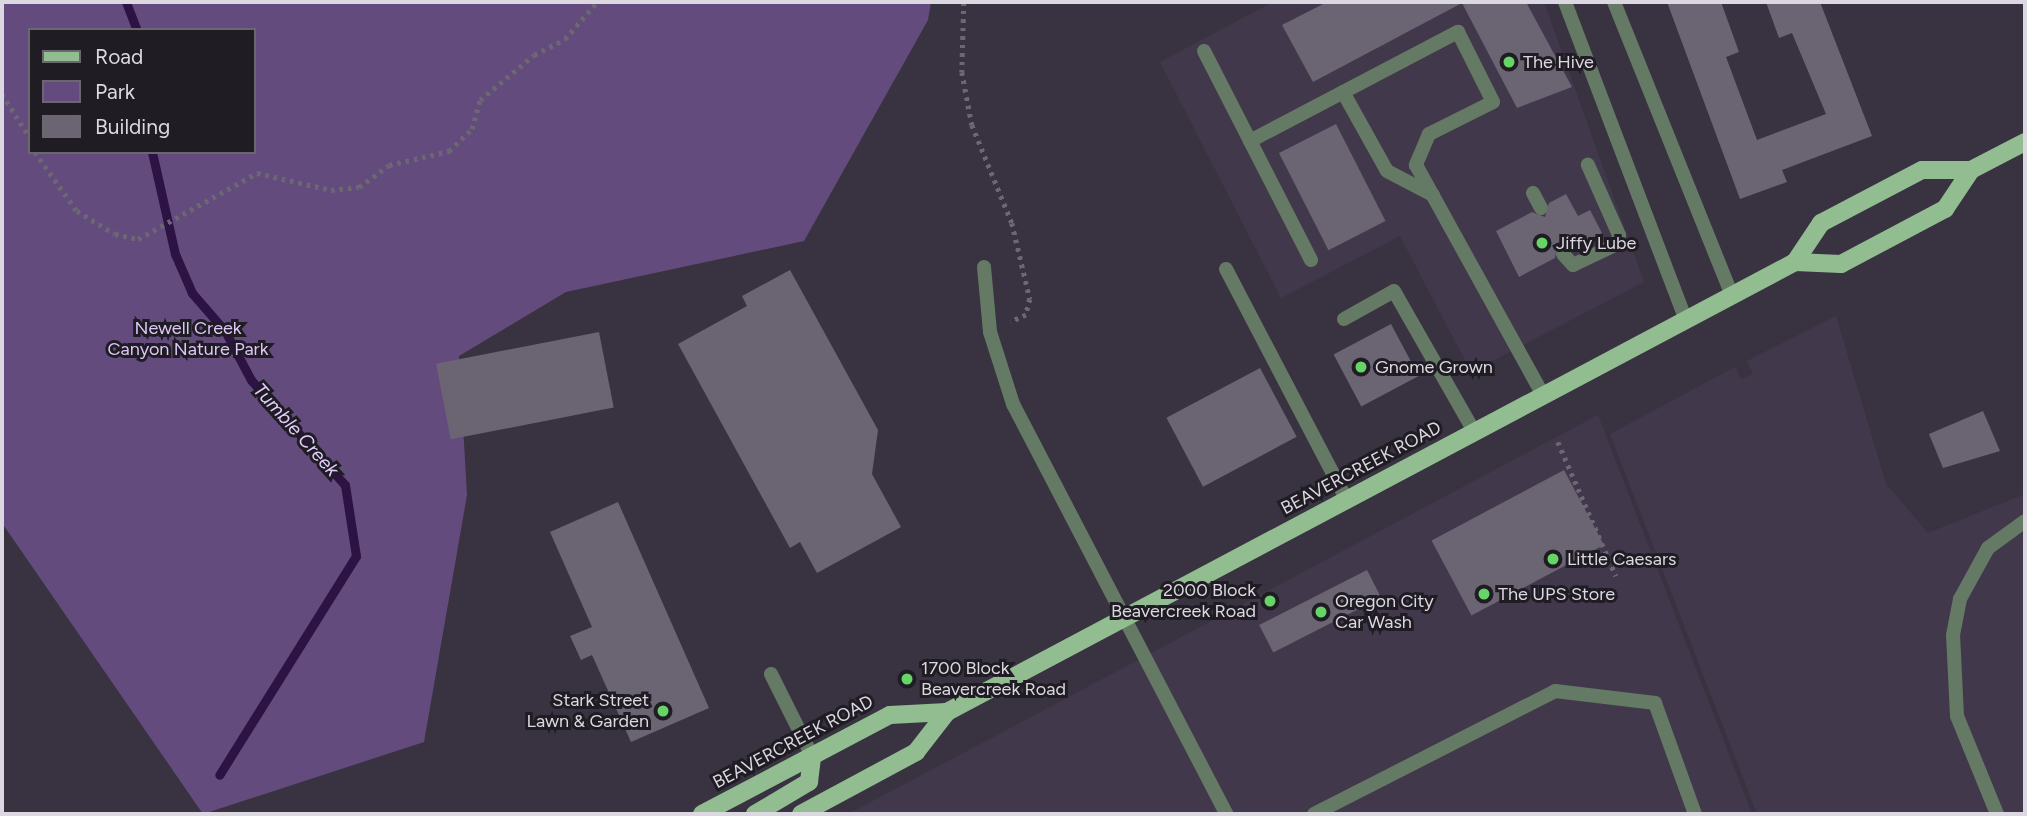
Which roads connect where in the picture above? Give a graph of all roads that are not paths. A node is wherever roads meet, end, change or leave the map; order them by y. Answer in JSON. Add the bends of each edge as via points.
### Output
{"nodes":[{"id":1,"x":1566,"y":2,"type":"edge"},
{"id":2,"x":1614,"y":2,"type":"edge"},
{"id":3,"x":1204,"y":51,"type":"dead end"},
{"id":4,"x":1343,"y":92,"type":"junction"},
{"id":5,"x":1250,"y":141,"type":"junction"},
{"id":6,"x":2025,"y":142,"type":"edge"},
{"id":7,"x":1588,"y":165,"type":"dead end"},
{"id":8,"x":1971,"y":170,"type":"junction"},
{"id":9,"x":1533,"y":193,"type":"dead end"},
{"id":10,"x":1433,"y":196,"type":"junction"},
{"id":11,"x":1541,"y":208,"type":"dead end"},
{"id":12,"x":1563,"y":254,"type":"dead end"},
{"id":13,"x":1311,"y":260,"type":"dead end"},
{"id":14,"x":1795,"y":262,"type":"junction"},
{"id":15,"x":984,"y":267,"type":"dead end"},
{"id":16,"x":1226,"y":269,"type":"dead end"},
{"id":17,"x":1732,"y":296,"type":"junction"},
{"id":18,"x":1344,"y":318,"type":"dead end"},
{"id":19,"x":1686,"y":320,"type":"junction"},
{"id":20,"x":1543,"y":395,"type":"junction"},
{"id":21,"x":1474,"y":431,"type":"junction"},
{"id":22,"x":1346,"y":499,"type":"junction"},
{"id":23,"x":2025,"y":522,"type":"edge"},
{"id":24,"x":1124,"y":617,"type":"junction"},
{"id":25,"x":771,"y":674,"type":"dead end"},
{"id":26,"x":947,"y":712,"type":"junction"},
{"id":27,"x":813,"y":756,"type":"junction"},
{"id":28,"x":702,"y":814,"type":"edge"},
{"id":29,"x":755,"y":814,"type":"edge"},
{"id":30,"x":801,"y":814,"type":"edge"},
{"id":31,"x":1226,"y":814,"type":"edge"},
{"id":32,"x":1314,"y":814,"type":"edge"},
{"id":33,"x":1695,"y":814,"type":"edge"},
{"id":34,"x":1997,"y":814,"type":"edge"}],
"edges":[{"from":1,"to":19,"type":"lane"},
{"from":2,"to":17,"type":"lane"},
{"from":3,"to":5,"type":"lane"},
{"from":4,"to":5,"type":"lane"},
{"from":4,"to":10,"type":"lane","via":[[1387,171]]},
{"from":4,"to":10,"type":"lane","via":[[1458,32],[1493,102],[1429,134],[1416,165]]},
{"from":5,"to":13,"type":"lane"},
{"from":6,"to":8,"type":"main road","name":"BEAVERCREEK ROAD"},
{"from":7,"to":12,"type":"lane","via":[[1619,235],[1617,244],[1573,265]]},
{"from":8,"to":14,"type":"main road","name":"BEAVERCREEK ROAD","via":[[1922,170],[1821,223]]},
{"from":8,"to":14,"type":"main road","name":"BEAVERCREEK ROAD","via":[[1945,208],[1853,258],[1841,264]]},
{"from":9,"to":11,"type":"lane"},
{"from":10,"to":20,"type":"lane"},
{"from":14,"to":17,"type":"main road","name":"BEAVERCREEK ROAD"},
{"from":15,"to":24,"type":"lane","via":[[990,332],[1017,414]]},
{"from":16,"to":22,"type":"lane"},
{"from":17,"to":19,"type":"main road","name":"BEAVERCREEK ROAD"},
{"from":18,"to":21,"type":"lane","via":[[1394,291]]},
{"from":19,"to":20,"type":"main road","name":"BEAVERCREEK ROAD"},
{"from":20,"to":21,"type":"main road","name":"BEAVERCREEK ROAD"},
{"from":21,"to":22,"type":"main road","name":"BEAVERCREEK ROAD"},
{"from":22,"to":24,"type":"main road","name":"BEAVERCREEK ROAD"},
{"from":23,"to":34,"type":"lane","via":[[1988,548],[1960,599],[1953,635],[1957,716]]},
{"from":24,"to":26,"type":"main road","name":"BEAVERCREEK ROAD"},
{"from":24,"to":31,"type":"lane"},
{"from":25,"to":27,"type":"lane"},
{"from":26,"to":27,"type":"main road","name":"BEAVERCREEK ROAD","via":[[890,715]]},
{"from":26,"to":30,"type":"main road","name":"BEAVERCREEK ROAD","via":[[916,752]]},
{"from":27,"to":28,"type":"main road","name":"BEAVERCREEK ROAD"},
{"from":27,"to":29,"type":"main road","via":[[809,782]]},
{"from":32,"to":33,"type":"lane","via":[[1556,691],[1654,704]]}]}
